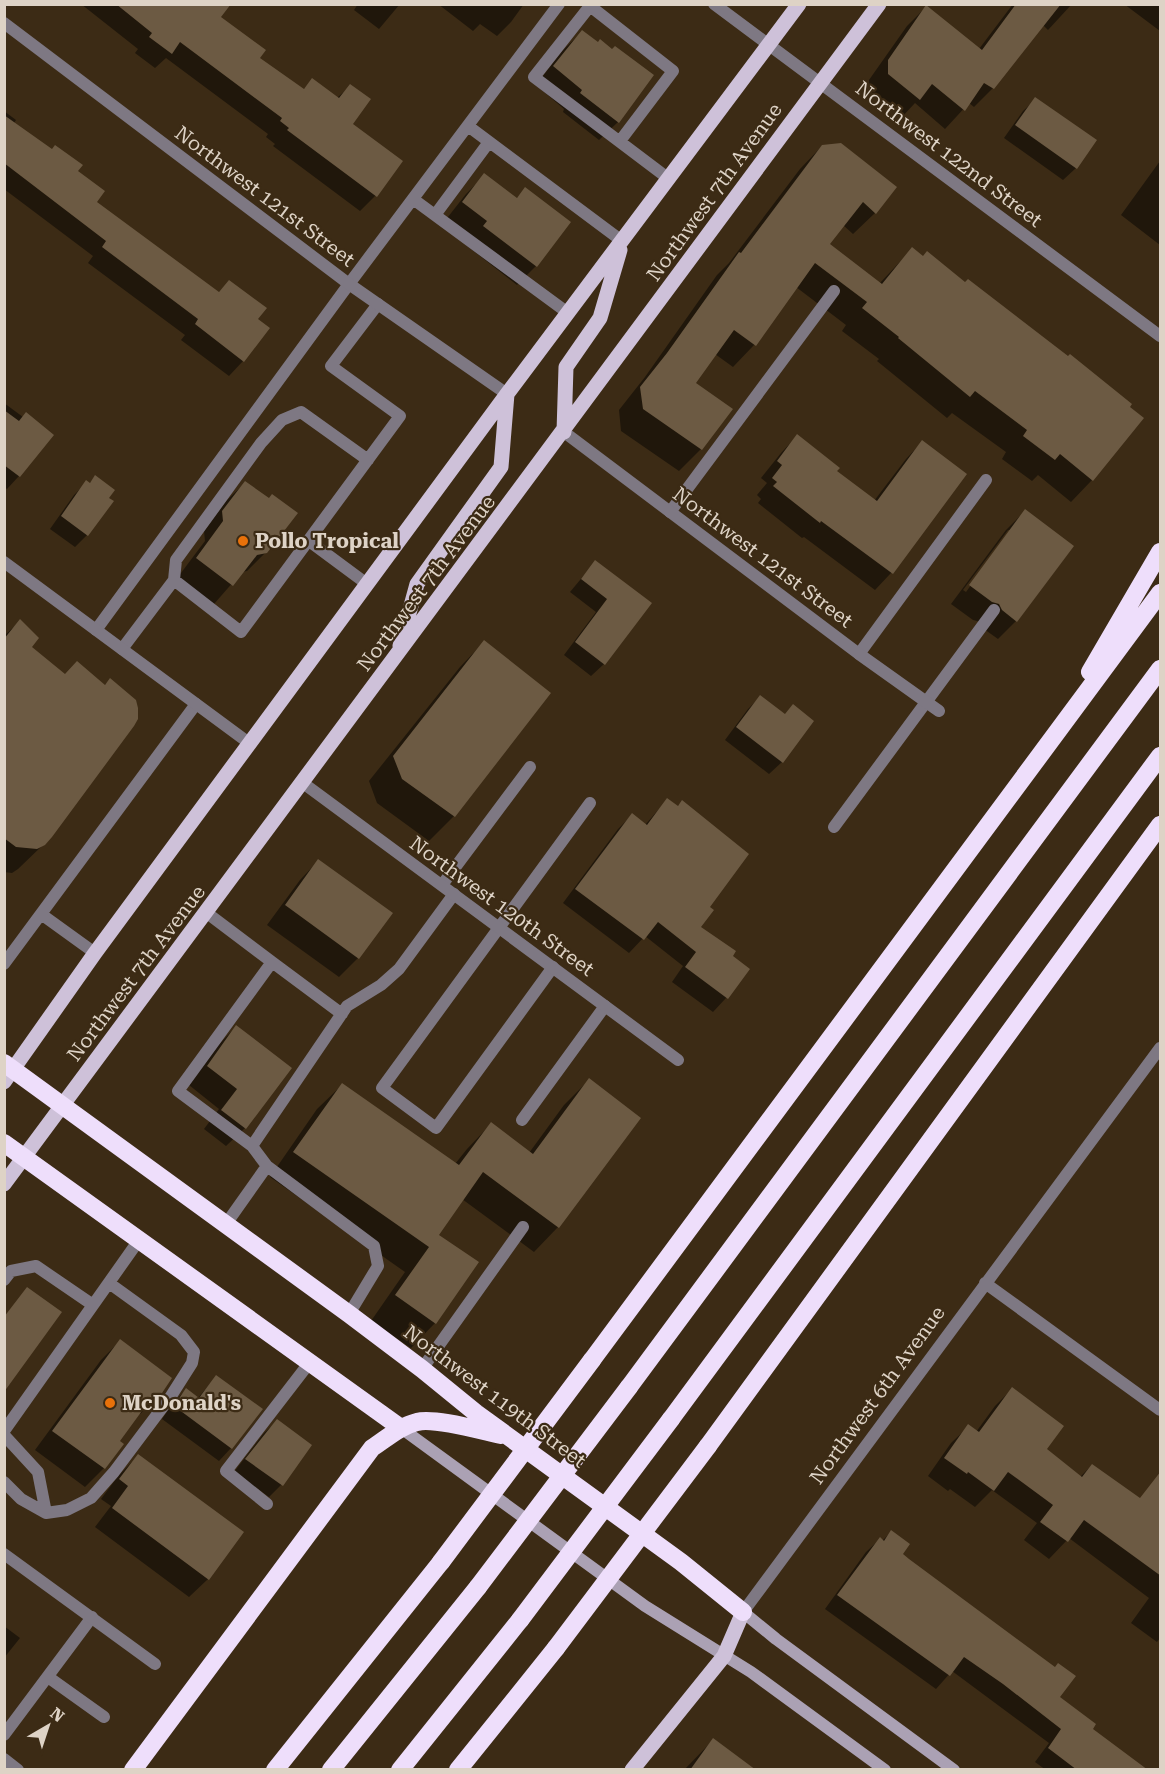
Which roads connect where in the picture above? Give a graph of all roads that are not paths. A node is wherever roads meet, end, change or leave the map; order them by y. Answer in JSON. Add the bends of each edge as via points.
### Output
{"nodes":[{"id":1,"x":559,"y":4,"type":"edge"},
{"id":2,"x":714,"y":4,"type":"edge"},
{"id":3,"x":799,"y":4,"type":"edge"},
{"id":4,"x":879,"y":4,"type":"edge"},
{"id":5,"x":4,"y":23,"type":"edge"},
{"id":6,"x":769,"y":45,"type":"junction"},
{"id":7,"x":821,"y":83,"type":"junction"},
{"id":8,"x":468,"y":126,"type":"junction"},
{"id":9,"x":620,"y":141,"type":"junction"},
{"id":10,"x":489,"y":142,"type":"junction"},
{"id":11,"x":669,"y":178,"type":"junction"},
{"id":12,"x":413,"y":199,"type":"junction"},
{"id":13,"x":435,"y":215,"type":"junction"},
{"id":14,"x":622,"y":241,"type":"junction"},
{"id":15,"x":348,"y":284,"type":"junction"},
{"id":16,"x":834,"y":291,"type":"dead end"},
{"id":17,"x":378,"y":304,"type":"junction"},
{"id":18,"x":568,"y":314,"type":"junction"},
{"id":19,"x":1161,"y":336,"type":"edge"},
{"id":20,"x":507,"y":394,"type":"junction"},
{"id":21,"x":564,"y":432,"type":"junction"},
{"id":22,"x":368,"y":460,"type":"junction"},
{"id":23,"x":986,"y":480,"type":"dead end"},
{"id":24,"x":670,"y":512,"type":"junction"},
{"id":25,"x":309,"y":541,"type":"junction"},
{"id":26,"x":1161,"y":552,"type":"edge"},
{"id":27,"x":4,"y":562,"type":"edge"},
{"id":28,"x":174,"y":580,"type":"junction"},
{"id":29,"x":367,"y":584,"type":"junction"},
{"id":30,"x":1161,"y":593,"type":"edge"},
{"id":31,"x":994,"y":610,"type":"dead end"},
{"id":32,"x":96,"y":630,"type":"junction"},
{"id":33,"x":122,"y":649,"type":"junction"},
{"id":34,"x":859,"y":654,"type":"junction"},
{"id":35,"x":397,"y":656,"type":"junction"},
{"id":36,"x":1161,"y":669,"type":"edge"},
{"id":37,"x":927,"y":702,"type":"junction"},
{"id":38,"x":196,"y":704,"type":"junction"},
{"id":39,"x":939,"y":711,"type":"dead end"},
{"id":40,"x":249,"y":743,"type":"junction"},
{"id":41,"x":1161,"y":756,"type":"edge"},
{"id":42,"x":1039,"y":757,"type":"junction"},
{"id":43,"x":530,"y":767,"type":"dead end"},
{"id":44,"x":303,"y":783,"type":"junction"},
{"id":45,"x":590,"y":803,"type":"dead end"},
{"id":46,"x":1161,"y":825,"type":"edge"},
{"id":47,"x":834,"y":827,"type":"dead end"},
{"id":48,"x":442,"y":885,"type":"junction"},
{"id":49,"x":454,"y":894,"type":"junction"},
{"id":50,"x":207,"y":913,"type":"junction"},
{"id":51,"x":41,"y":914,"type":"junction"},
{"id":52,"x":499,"y":928,"type":"junction"},
{"id":53,"x":95,"y":953,"type":"junction"},
{"id":54,"x":272,"y":962,"type":"junction"},
{"id":55,"x":4,"y":964,"type":"edge"},
{"id":56,"x":553,"y":967,"type":"junction"},
{"id":57,"x":605,"y":1006,"type":"junction"},
{"id":58,"x":342,"y":1014,"type":"junction"},
{"id":59,"x":1161,"y":1048,"type":"edge"},
{"id":60,"x":678,"y":1060,"type":"dead end"},
{"id":61,"x":8,"y":1071,"type":"edge"},
{"id":62,"x":63,"y":1106,"type":"junction"},
{"id":63,"x":522,"y":1119,"type":"dead end"},
{"id":64,"x":4,"y":1143,"type":"edge"},
{"id":65,"x":252,"y":1146,"type":"junction"},
{"id":66,"x":25,"y":1157,"type":"junction"},
{"id":67,"x":267,"y":1166,"type":"junction"},
{"id":68,"x":4,"y":1184,"type":"edge"},
{"id":69,"x":226,"y":1224,"type":"junction"},
{"id":70,"x":523,"y":1227,"type":"dead end"},
{"id":71,"x":140,"y":1240,"type":"junction"},
{"id":72,"x":4,"y":1280,"type":"edge"},
{"id":73,"x":109,"y":1283,"type":"junction"},
{"id":74,"x":986,"y":1283,"type":"junction"},
{"id":75,"x":93,"y":1305,"type":"junction"},
{"id":76,"x":349,"y":1314,"type":"junction"},
{"id":77,"x":310,"y":1362,"type":"junction"},
{"id":78,"x":422,"y":1369,"type":"junction"},
{"id":79,"x":1161,"y":1410,"type":"edge"},
{"id":80,"x":401,"y":1428,"type":"junction"},
{"id":81,"x":4,"y":1433,"type":"edge"},
{"id":82,"x":508,"y":1437,"type":"junction"},
{"id":83,"x":4,"y":1482,"type":"edge"},
{"id":84,"x":267,"y":1504,"type":"dead end"},
{"id":85,"x":46,"y":1513,"type":"junction"},
{"id":86,"x":4,"y":1554,"type":"edge"},
{"id":87,"x":743,"y":1612,"type":"junction"},
{"id":88,"x":92,"y":1617,"type":"junction"},
{"id":89,"x":724,"y":1656,"type":"junction"},
{"id":90,"x":155,"y":1664,"type":"dead end"},
{"id":91,"x":48,"y":1677,"type":"junction"},
{"id":92,"x":104,"y":1717,"type":"dead end"},
{"id":93,"x":4,"y":1735,"type":"edge"},
{"id":94,"x":4,"y":1759,"type":"edge"},
{"id":95,"x":18,"y":1770,"type":"edge"},
{"id":96,"x":134,"y":1770,"type":"edge"},
{"id":97,"x":275,"y":1770,"type":"edge"},
{"id":98,"x":331,"y":1770,"type":"edge"},
{"id":99,"x":400,"y":1770,"type":"edge"},
{"id":100,"x":458,"y":1770,"type":"edge"},
{"id":101,"x":632,"y":1770,"type":"edge"},
{"id":102,"x":885,"y":1770,"type":"edge"},
{"id":103,"x":954,"y":1770,"type":"edge"}],
"edges":[{"from":1,"to":8,"type":"street"},
{"from":2,"to":6,"type":"street","name":"Northwest 122nd Street"},
{"from":3,"to":6,"type":"main road"},
{"from":4,"to":7,"type":"main road","name":"Northwest 7th Avenue"},
{"from":5,"to":15,"type":"street","name":"Northwest 121st Street"},
{"from":6,"to":7,"type":"street","name":"Northwest 122nd Street"},
{"from":6,"to":11,"type":"main road"},
{"from":7,"to":19,"type":"street","name":"Northwest 122nd Street"},
{"from":7,"to":21,"type":"main road","name":"Northwest 7th Avenue"},
{"from":8,"to":10,"type":"street"},
{"from":8,"to":12,"type":"street"},
{"from":9,"to":9,"type":"street","via":[[534,77],[590,6],[673,71]]},
{"from":9,"to":11,"type":"street"},
{"from":10,"to":13,"type":"street"},
{"from":10,"to":14,"type":"street"},
{"from":11,"to":14,"type":"main road"},
{"from":12,"to":13,"type":"street"},
{"from":12,"to":15,"type":"street"},
{"from":13,"to":18,"type":"street"},
{"from":14,"to":18,"type":"main road"},
{"from":14,"to":21,"type":"main road","via":[[600,318],[566,367]]},
{"from":15,"to":17,"type":"street","name":"Northwest 121st Street"},
{"from":15,"to":32,"type":"street"},
{"from":16,"to":24,"type":"street"},
{"from":17,"to":20,"type":"street","name":"Northwest 121st Street"},
{"from":17,"to":22,"type":"street","via":[[331,366],[400,416]]},
{"from":18,"to":20,"type":"main road"},
{"from":20,"to":29,"type":"main road"},
{"from":20,"to":35,"type":"main road","via":[[501,467],[417,584]]},
{"from":21,"to":24,"type":"street","name":"Northwest 121st Street"},
{"from":21,"to":35,"type":"main road","name":"Northwest 7th Avenue"},
{"from":22,"to":25,"type":"street"},
{"from":22,"to":28,"type":"street","via":[[301,412],[282,420],[176,560]]},
{"from":23,"to":34,"type":"street"},
{"from":24,"to":34,"type":"street","name":"Northwest 121st Street"},
{"from":25,"to":28,"type":"street","via":[[241,632]]},
{"from":25,"to":29,"type":"street"},
{"from":26,"to":42,"type":"highway"},
{"from":27,"to":32,"type":"street"},
{"from":28,"to":33,"type":"street"},
{"from":29,"to":40,"type":"main road"},
{"from":30,"to":42,"type":"highway"},
{"from":31,"to":37,"type":"street"},
{"from":32,"to":33,"type":"street"},
{"from":33,"to":38,"type":"street"},
{"from":34,"to":37,"type":"street","name":"Northwest 121st Street"},
{"from":35,"to":44,"type":"main road","name":"Northwest 7th Avenue"},
{"from":36,"to":98,"type":"highway","bridge":true,"via":[[629,1387],[478,1587]]},
{"from":37,"to":39,"type":"street","name":"Northwest 121st Street"},
{"from":37,"to":47,"type":"street"},
{"from":38,"to":40,"type":"street"},
{"from":38,"to":51,"type":"street"},
{"from":40,"to":53,"type":"main road"},
{"from":41,"to":99,"type":"highway","bridge":true,"via":[[671,1419],[520,1620]]},
{"from":42,"to":97,"type":"highway","bridge":true,"via":[[441,1562]]},
{"from":43,"to":48,"type":"street"},
{"from":44,"to":48,"type":"street","name":"Northwest 120th Street"},
{"from":44,"to":50,"type":"main road","name":"Northwest 7th Avenue"},
{"from":45,"to":52,"type":"street"},
{"from":46,"to":100,"type":"highway","bridge":true,"via":[[708,1446],[556,1648]]},
{"from":48,"to":49,"type":"street","name":"Northwest 120th Street"},
{"from":49,"to":52,"type":"street","name":"Northwest 120th Street"},
{"from":49,"to":58,"type":"street","via":[[399,969],[347,1006]]},
{"from":50,"to":54,"type":"street"},
{"from":50,"to":62,"type":"main road","name":"Northwest 7th Avenue"},
{"from":51,"to":53,"type":"street"},
{"from":51,"to":55,"type":"street"},
{"from":52,"to":56,"type":"street","name":"Northwest 120th Street"},
{"from":52,"to":56,"type":"street","via":[[382,1088],[436,1128]]},
{"from":53,"to":61,"type":"main road"},
{"from":54,"to":58,"type":"street"},
{"from":54,"to":65,"type":"street","via":[[178,1091]]},
{"from":56,"to":57,"type":"street","name":"Northwest 120th Street"},
{"from":57,"to":60,"type":"street","name":"Northwest 120th Street"},
{"from":57,"to":63,"type":"street"},
{"from":58,"to":65,"type":"street"},
{"from":59,"to":74,"type":"street","name":"Northwest 6th Avenue"},
{"from":61,"to":62,"type":"highway","name":"Northwest 119th Street"},
{"from":62,"to":66,"type":"main road","name":"Northwest 7th Avenue"},
{"from":62,"to":69,"type":"highway","name":"Northwest 119th Street"},
{"from":64,"to":66,"type":"highway"},
{"from":65,"to":67,"type":"street"},
{"from":66,"to":68,"type":"main road","name":"Northwest 7th Avenue"},
{"from":66,"to":71,"type":"highway"},
{"from":67,"to":69,"type":"street"},
{"from":67,"to":76,"type":"street","via":[[374,1246],[378,1266]]},
{"from":69,"to":76,"type":"highway","name":"Northwest 119th Street"},
{"from":70,"to":78,"type":"street"},
{"from":71,"to":73,"type":"street"},
{"from":71,"to":77,"type":"highway"},
{"from":72,"to":75,"type":"street","via":[[11,1271],[36,1266]]},
{"from":73,"to":75,"type":"street"},
{"from":73,"to":85,"type":"street","via":[[181,1335],[194,1352],[192,1363],[114,1472],[90,1498],[67,1510]]},
{"from":74,"to":79,"type":"street"},
{"from":74,"to":87,"type":"street","name":"Northwest 6th Avenue"},
{"from":75,"to":81,"type":"street"},
{"from":76,"to":78,"type":"highway","name":"Northwest 119th Street"},
{"from":77,"to":80,"type":"highway"},
{"from":77,"to":84,"type":"street","via":[[226,1471]]},
{"from":78,"to":82,"type":"highway","name":"Northwest 119th Street"},
{"from":80,"to":82,"type":"highway","via":[[419,1421]]},
{"from":80,"to":89,"type":"main road","via":[[645,1606]]},
{"from":80,"to":96,"type":"highway","via":[[372,1448]]},
{"from":81,"to":85,"type":"street","via":[[38,1473]]},
{"from":82,"to":87,"type":"highway","name":"Northwest 119th Street","via":[[681,1562]]},
{"from":83,"to":85,"type":"street","via":[[21,1499]]},
{"from":86,"to":88,"type":"street"},
{"from":87,"to":89,"type":"main road","name":"Northwest 6th Avenue"},
{"from":87,"to":103,"type":"main road","name":"Northwest 119th Street"},
{"from":88,"to":90,"type":"street"},
{"from":88,"to":91,"type":"street"},
{"from":89,"to":101,"type":"main road","name":"Northwest 6th Avenue"},
{"from":89,"to":102,"type":"main road","via":[[751,1671]]},
{"from":91,"to":92,"type":"street"},
{"from":91,"to":93,"type":"street"},
{"from":94,"to":95,"type":"street"}]}
